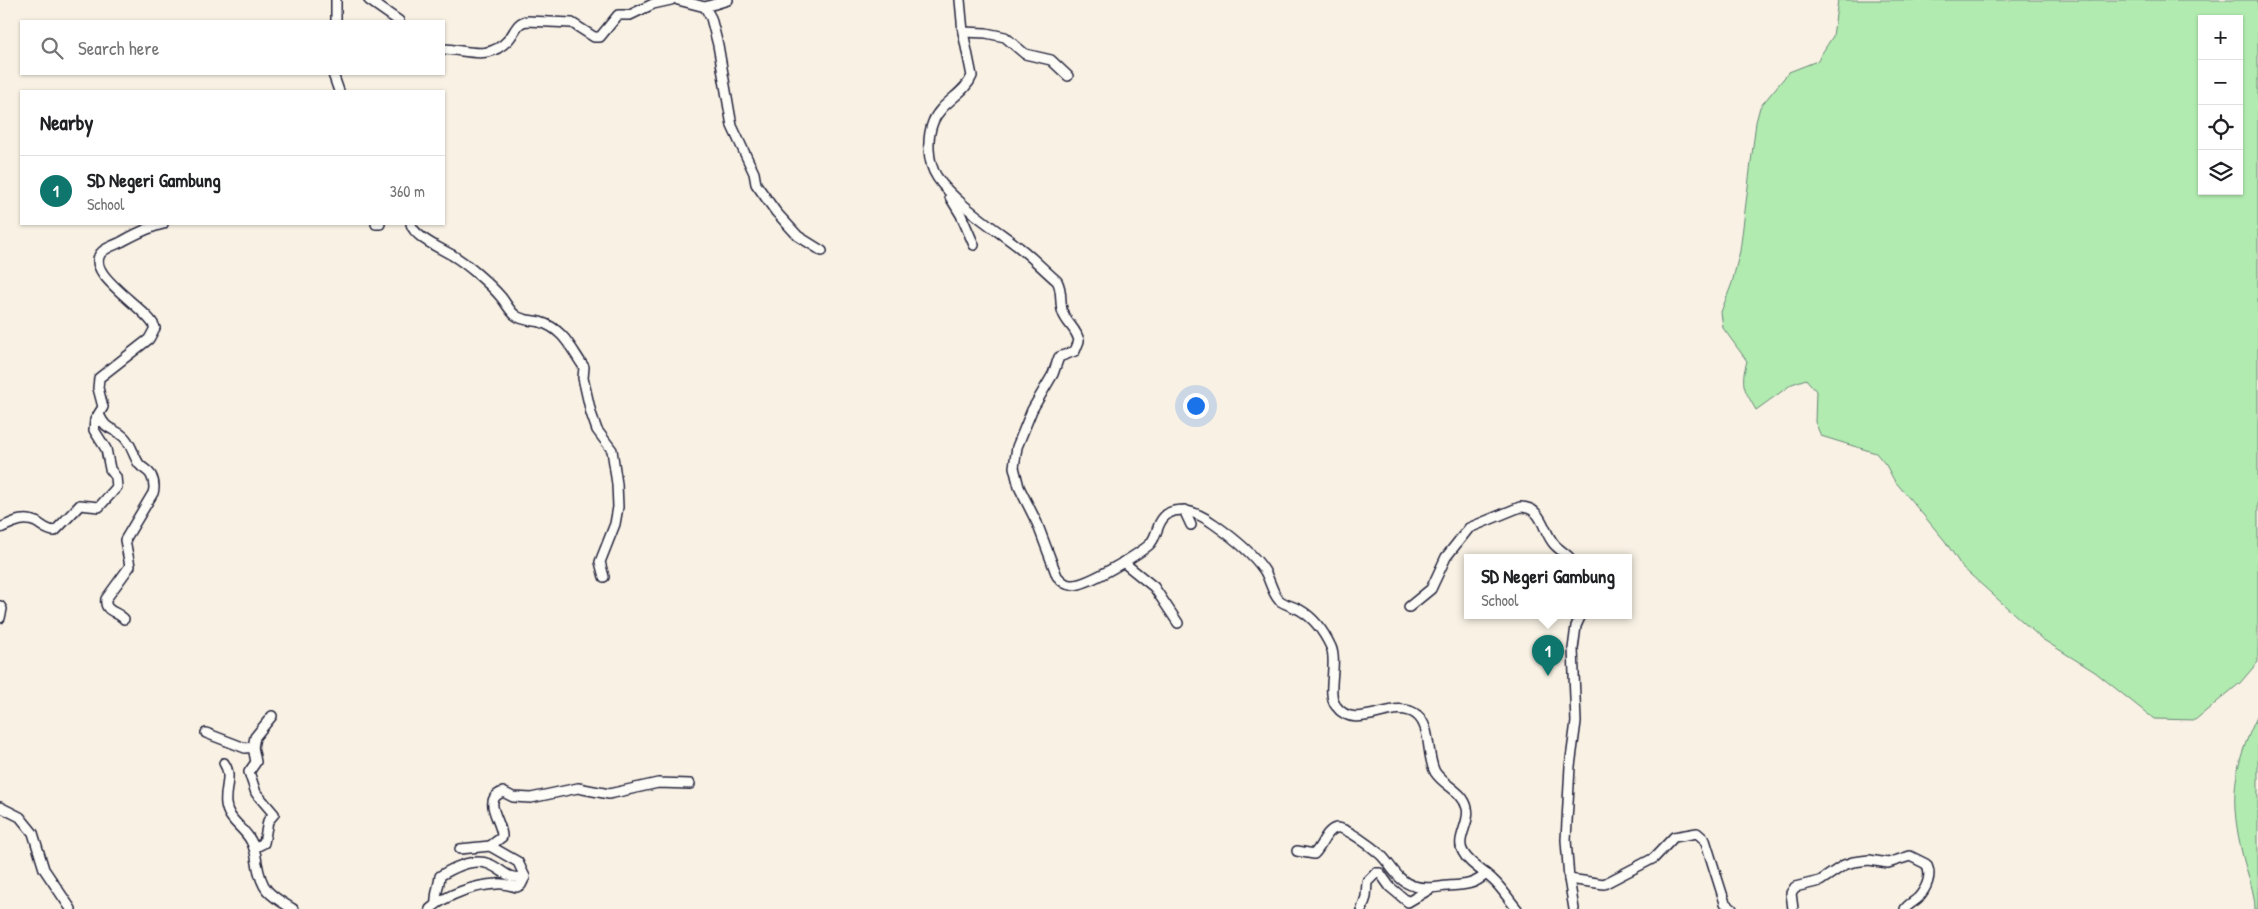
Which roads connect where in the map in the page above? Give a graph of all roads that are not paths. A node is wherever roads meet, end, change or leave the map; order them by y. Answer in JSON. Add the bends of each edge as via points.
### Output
{"nodes":[{"id":1,"x":336,"y":0,"type":"edge"},
{"id":2,"x":369,"y":0,"type":"edge"},
{"id":3,"x":671,"y":0,"type":"edge"},
{"id":4,"x":678,"y":0,"type":"edge"},
{"id":5,"x":728,"y":0,"type":"edge"},
{"id":6,"x":960,"y":0,"type":"edge"},
{"id":7,"x":705,"y":7,"type":"junction"},
{"id":8,"x":336,"y":20,"type":"edge"},
{"id":9,"x":398,"y":20,"type":"edge"},
{"id":10,"x":963,"y":32,"type":"junction"},
{"id":11,"x":445,"y":49,"type":"edge"},
{"id":12,"x":333,"y":75,"type":"edge"},
{"id":13,"x":1068,"y":76,"type":"dead end"},
{"id":14,"x":338,"y":90,"type":"edge"},
{"id":15,"x":936,"y":176,"type":"junction"},
{"id":16,"x":160,"y":225,"type":"edge"},
{"id":17,"x":411,"y":225,"type":"edge"},
{"id":18,"x":974,"y":245,"type":"dead end"},
{"id":19,"x":822,"y":251,"type":"dead end"},
{"id":20,"x":100,"y":414,"type":"junction"},
{"id":21,"x":1184,"y":510,"type":"junction"},
{"id":22,"x":1191,"y":525,"type":"dead end"},
{"id":23,"x":0,"y":528,"type":"edge"},
{"id":24,"x":1566,"y":554,"type":"edge"},
{"id":25,"x":1124,"y":562,"type":"junction"},
{"id":26,"x":604,"y":577,"type":"dead end"},
{"id":27,"x":0,"y":606,"type":"edge"},
{"id":28,"x":1409,"y":607,"type":"dead end"},
{"id":29,"x":0,"y":618,"type":"edge"},
{"id":30,"x":124,"y":619,"type":"dead end"},
{"id":31,"x":1579,"y":619,"type":"edge"},
{"id":32,"x":1178,"y":622,"type":"dead end"},
{"id":33,"x":272,"y":716,"type":"dead end"},
{"id":34,"x":206,"y":733,"type":"dead end"},
{"id":35,"x":254,"y":746,"type":"junction"},
{"id":36,"x":224,"y":763,"type":"dead end"},
{"id":37,"x":690,"y":784,"type":"dead end"},
{"id":38,"x":0,"y":807,"type":"edge"},
{"id":39,"x":490,"y":846,"type":"junction"},
{"id":40,"x":254,"y":848,"type":"junction"},
{"id":41,"x":460,"y":849,"type":"dead end"},
{"id":42,"x":1297,"y":851,"type":"dead end"},
{"id":43,"x":1486,"y":874,"type":"junction"},
{"id":44,"x":525,"y":877,"type":"junction"},
{"id":45,"x":1571,"y":878,"type":"junction"},
{"id":46,"x":1430,"y":889,"type":"junction"},
{"id":47,"x":1406,"y":906,"type":"edge"},
{"id":48,"x":433,"y":907,"type":"edge"},
{"id":49,"x":71,"y":909,"type":"edge"},
{"id":50,"x":293,"y":909,"type":"edge"},
{"id":51,"x":1362,"y":909,"type":"edge"},
{"id":52,"x":1517,"y":909,"type":"edge"},
{"id":53,"x":1574,"y":909,"type":"edge"},
{"id":54,"x":1732,"y":909,"type":"edge"},
{"id":55,"x":1792,"y":909,"type":"edge"},
{"id":56,"x":1905,"y":909,"type":"edge"}],
"edges":[{"from":1,"to":8,"type":"street"},
{"from":2,"to":9,"type":"street"},
{"from":3,"to":11,"type":"street","via":[[630,15],[618,15],[600,37],[594,37],[572,23],[527,21],[520,23],[508,41],[496,49],[475,54]]},
{"from":4,"to":7,"type":"street"},
{"from":5,"to":7,"type":"street"},
{"from":6,"to":10,"type":"street"},
{"from":7,"to":19,"type":"street","via":[[718,45],[732,126],[756,184],[798,236]]},
{"from":10,"to":13,"type":"street","via":[[1005,37],[1025,54],[1051,60]]},
{"from":10,"to":15,"type":"street","via":[[972,76],[968,85],[946,104],[934,120],[929,144]]},
{"from":12,"to":14,"type":"street"},
{"from":15,"to":18,"type":"street","via":[[955,204]]},
{"from":15,"to":25,"type":"street","via":[[967,208],[1057,281],[1063,314],[1079,336],[1078,349],[1058,360],[1032,410],[1014,459],[1015,475],[1057,576],[1063,583],[1073,586]]},
{"from":16,"to":20,"type":"street","via":[[107,249],[100,258],[102,273],[147,314],[155,328],[149,338],[99,378],[103,407]]},
{"from":17,"to":26,"type":"street","via":[[412,230],[421,237],[467,265],[502,298],[514,315],[542,322],[560,332],[584,367],[590,413],[612,450],[617,484],[615,524],[600,558],[599,567]]},
{"from":20,"to":23,"type":"street","via":[[94,430],[106,449],[110,469],[116,478],[114,493],[99,507],[80,505],[55,531],[36,522],[17,520]]},
{"from":20,"to":30,"type":"street","via":[[106,426],[128,441],[139,463],[151,475],[154,485],[153,494],[125,540],[130,566],[106,599],[108,609]]},
{"from":21,"to":22,"type":"street"},
{"from":21,"to":25,"type":"street","via":[[1165,516],[1151,543]]},
{"from":21,"to":43,"type":"street","via":[[1209,520],[1227,533],[1262,568],[1278,598],[1302,611],[1320,628],[1333,655],[1333,698],[1337,708],[1360,717],[1406,709],[1421,719],[1436,773],[1457,792],[1467,808],[1461,843],[1463,852]]},
{"from":24,"to":28,"type":"street","via":[[1554,544],[1538,514],[1528,507],[1520,507],[1469,528],[1446,557],[1431,589]]},
{"from":25,"to":32,"type":"street","via":[[1154,587]]},
{"from":27,"to":29,"type":"street"},
{"from":31,"to":45,"type":"street","via":[[1573,649],[1576,722],[1566,840]]},
{"from":33,"to":35,"type":"street","via":[[255,737]]},
{"from":34,"to":35,"type":"street","via":[[245,748]]},
{"from":35,"to":40,"type":"street","via":[[256,762],[249,772],[256,793],[274,814],[268,821],[264,842]]},
{"from":36,"to":40,"type":"street","via":[[229,769],[226,804],[231,818]]},
{"from":37,"to":39,"type":"street","via":[[664,782],[609,794],[578,788],[531,798],[513,797],[503,792],[494,798],[492,808],[502,837]]},
{"from":38,"to":49,"type":"street","via":[[20,817],[33,833],[44,869]]},
{"from":39,"to":41,"type":"street"},
{"from":39,"to":44,"type":"street","via":[[518,862]]},
{"from":40,"to":50,"type":"street","via":[[266,890],[273,898]]},
{"from":42,"to":46,"type":"street","via":[[1314,854],[1321,848],[1327,834],[1335,828],[1345,828],[1380,854],[1402,880]]},
{"from":43,"to":46,"type":"street","via":[[1470,884]]},
{"from":43,"to":52,"type":"street"},
{"from":44,"to":48,"type":"street","via":[[521,885],[485,886],[459,893]]},
{"from":44,"to":48,"type":"street","via":[[506,875],[489,864],[476,862],[448,871],[440,876]]},
{"from":45,"to":53,"type":"street"},
{"from":45,"to":54,"type":"street","via":[[1604,884],[1654,858],[1674,837],[1696,833],[1705,840],[1725,902]]},
{"from":46,"to":47,"type":"street"},
{"from":47,"to":51,"type":"street","via":[[1380,873],[1376,873],[1367,882]]},
{"from":55,"to":56,"type":"street","via":[[1791,893],[1796,887],[1820,881],[1844,865],[1869,860],[1888,863],[1910,856],[1926,864],[1929,877],[1917,899]]}]}
